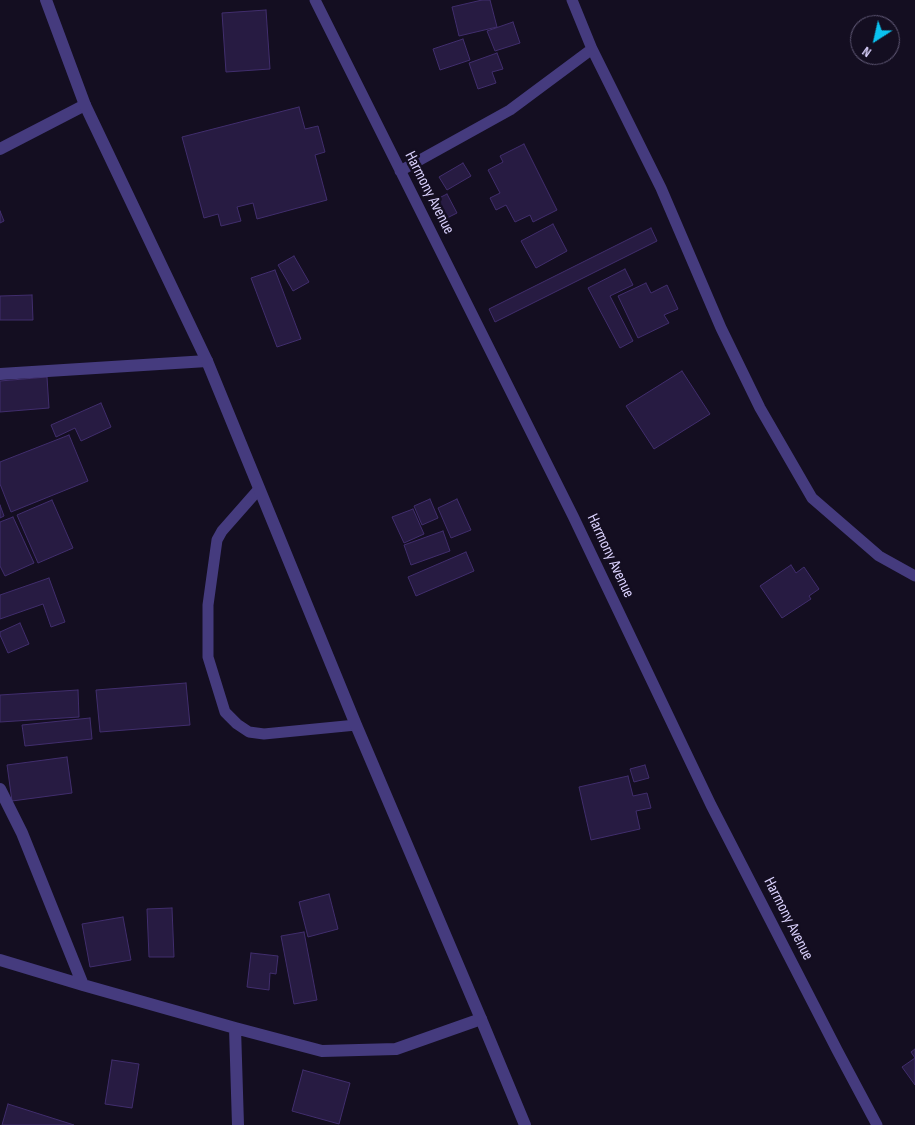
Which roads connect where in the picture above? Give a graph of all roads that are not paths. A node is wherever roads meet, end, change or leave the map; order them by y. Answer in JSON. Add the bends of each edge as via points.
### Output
{"nodes":[{"id":1,"x":46,"y":0,"type":"edge"},
{"id":2,"x":315,"y":0,"type":"edge"},
{"id":3,"x":572,"y":0,"type":"edge"},
{"id":4,"x":592,"y":50,"type":"junction"},
{"id":5,"x":85,"y":105,"type":"junction"},
{"id":6,"x":0,"y":149,"type":"edge"},
{"id":7,"x":400,"y":171,"type":"junction"},
{"id":8,"x":207,"y":362,"type":"junction"},
{"id":9,"x":0,"y":374,"type":"edge"},
{"id":10,"x":259,"y":489,"type":"junction"},
{"id":11,"x":915,"y":576,"type":"edge"},
{"id":12,"x":356,"y":725,"type":"junction"},
{"id":13,"x":0,"y":788,"type":"edge"},
{"id":14,"x":0,"y":960,"type":"edge"},
{"id":15,"x":83,"y":985,"type":"junction"},
{"id":16,"x":481,"y":1019,"type":"junction"},
{"id":17,"x":235,"y":1028,"type":"junction"},
{"id":18,"x":238,"y":1125,"type":"edge"},
{"id":19,"x":525,"y":1125,"type":"edge"},
{"id":20,"x":877,"y":1125,"type":"edge"}],
"edges":[{"from":1,"to":5,"type":"street"},
{"from":2,"to":7,"type":"lane","name":"Harmony Avenue"},
{"from":3,"to":4,"type":"lane"},
{"from":4,"to":7,"type":"lane","via":[[510,110]]},
{"from":4,"to":11,"type":"lane","via":[[661,188],[721,328],[760,408],[812,498],[879,556]]},
{"from":5,"to":6,"type":"street"},
{"from":5,"to":8,"type":"street"},
{"from":7,"to":20,"type":"lane","name":"Harmony Avenue","via":[[573,516],[711,805]]},
{"from":8,"to":9,"type":"street"},
{"from":8,"to":10,"type":"street"},
{"from":10,"to":12,"type":"street"},
{"from":10,"to":12,"type":"lane","via":[[217,540],[208,605],[208,657],[225,712],[249,732],[264,734]]},
{"from":12,"to":16,"type":"street"},
{"from":13,"to":15,"type":"street","via":[[22,833]]},
{"from":14,"to":15,"type":"street"},
{"from":15,"to":17,"type":"street"},
{"from":16,"to":17,"type":"street","via":[[396,1049],[322,1051]]},
{"from":16,"to":19,"type":"street"},
{"from":17,"to":18,"type":"street"}]}
